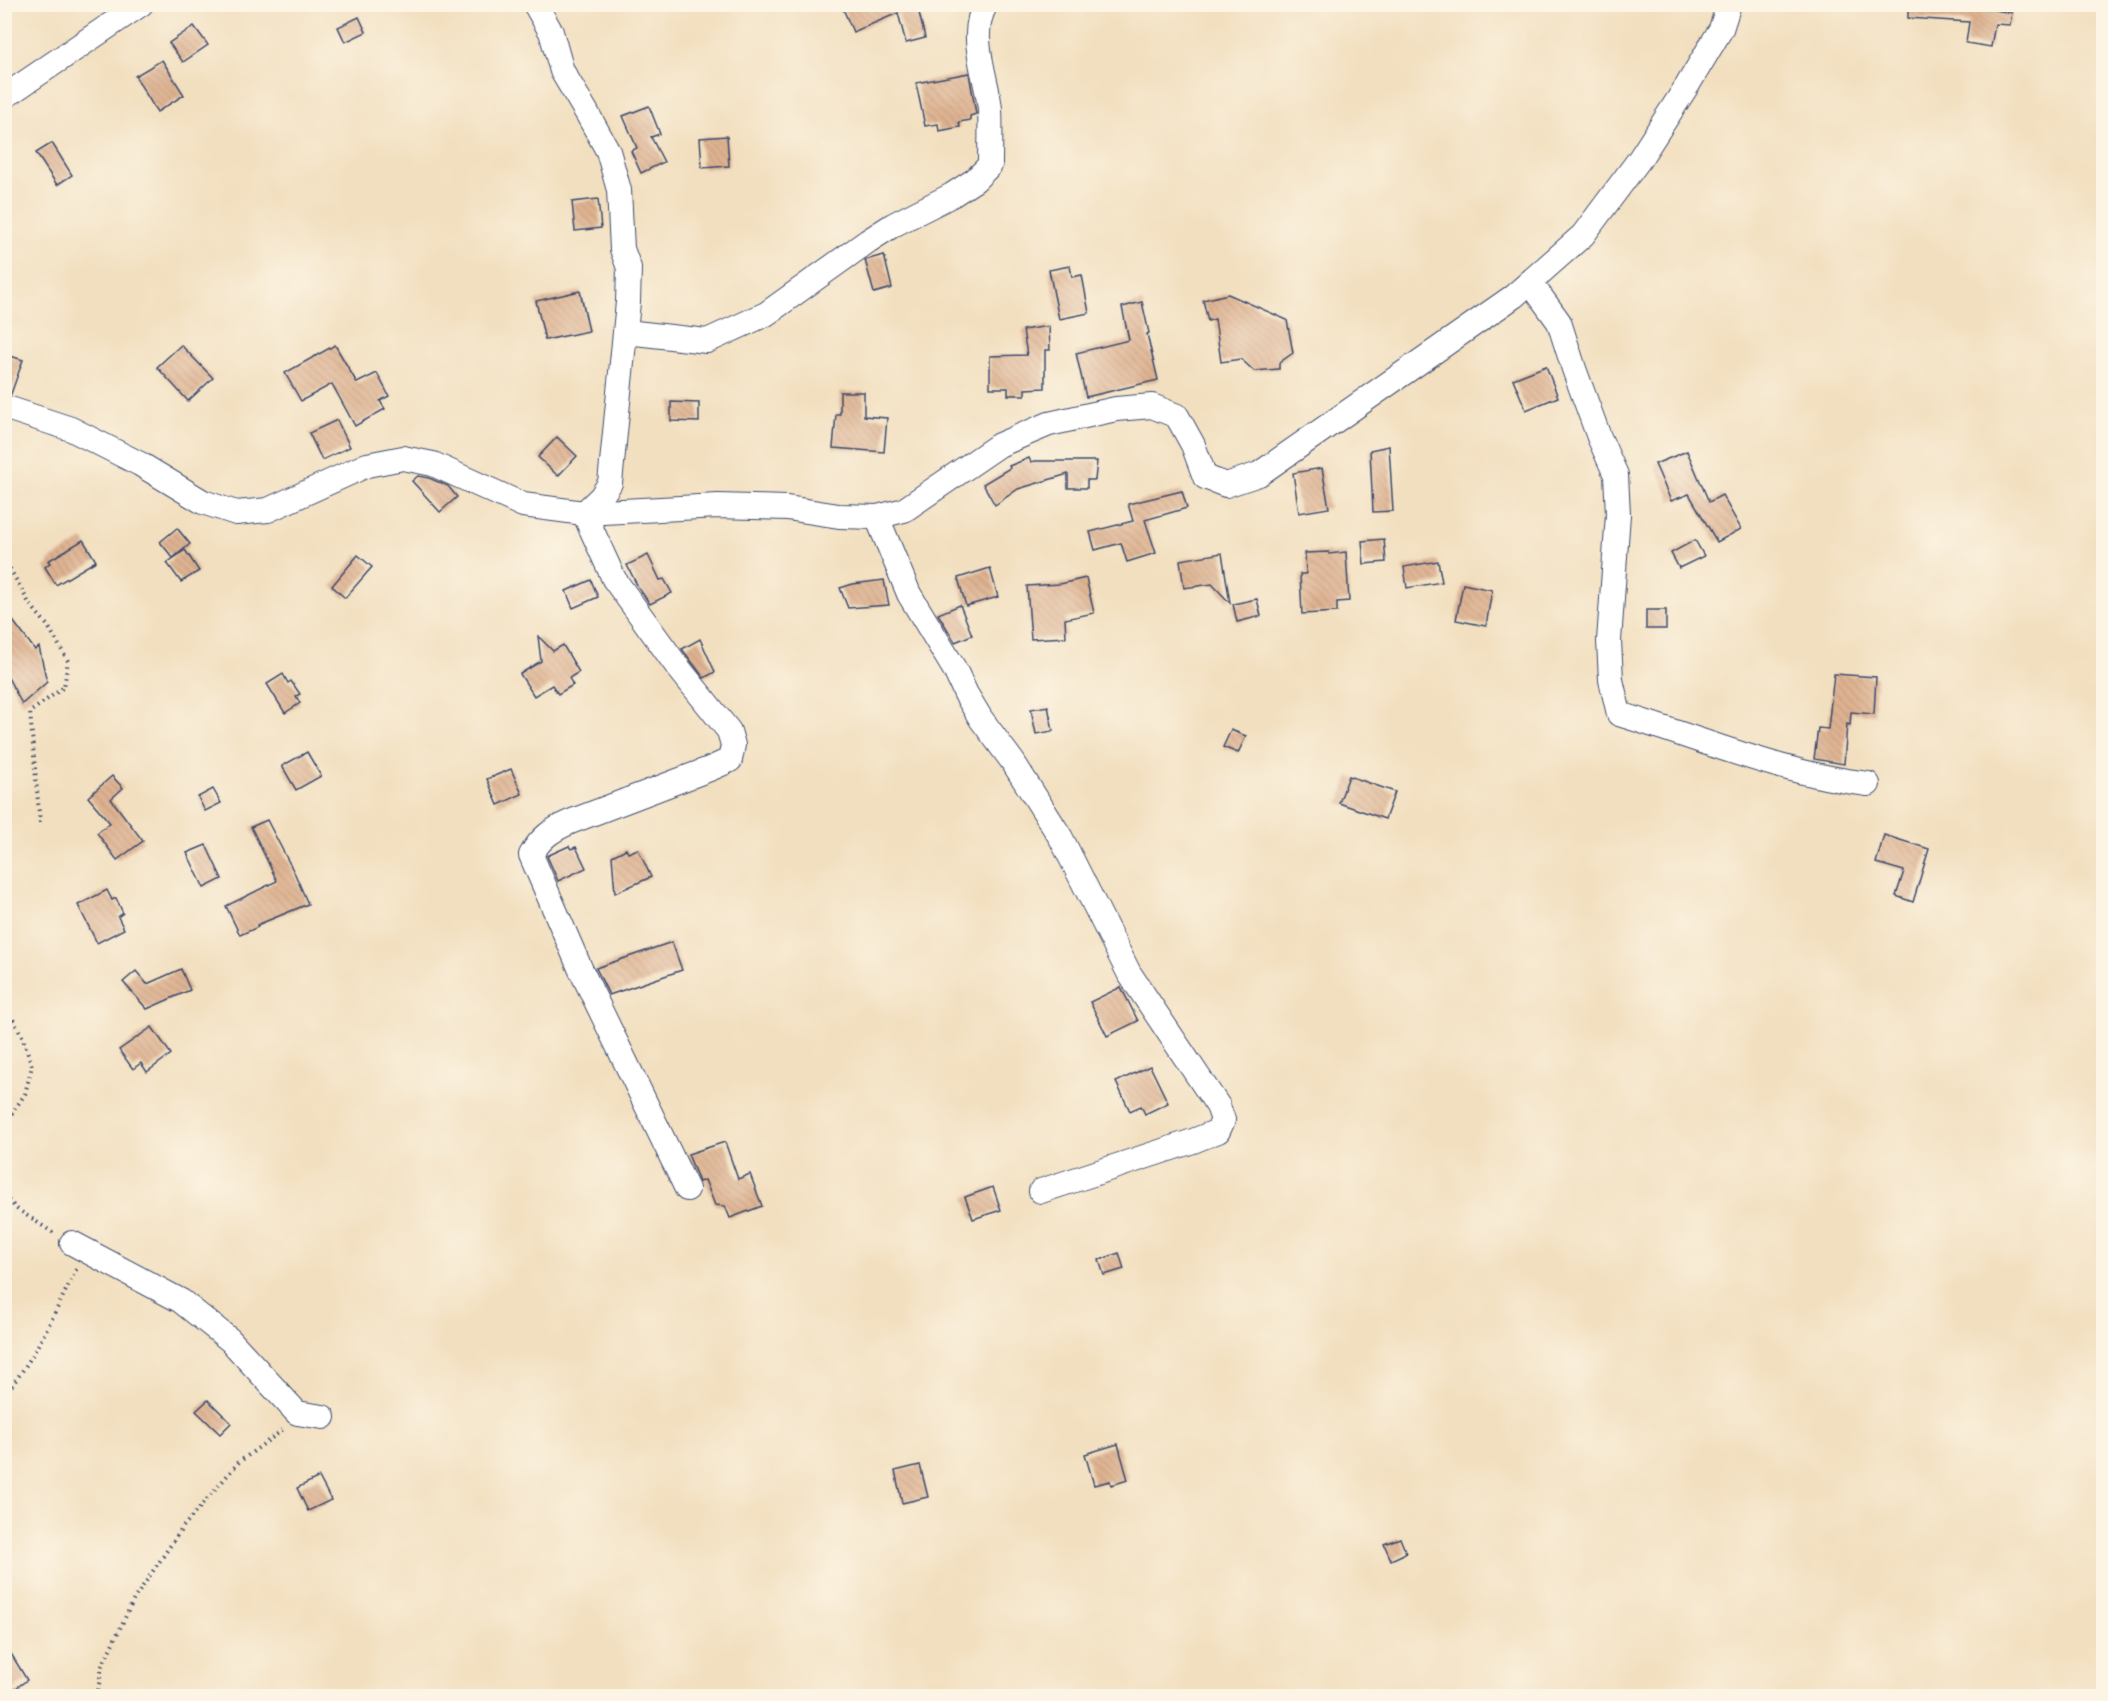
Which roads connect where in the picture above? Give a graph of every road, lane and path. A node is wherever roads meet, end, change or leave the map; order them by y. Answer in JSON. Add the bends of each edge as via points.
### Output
{"nodes":[{"id":1,"x":141,"y":4,"type":"edge"},
{"id":2,"x":535,"y":4,"type":"edge"},
{"id":3,"x":986,"y":4,"type":"edge"},
{"id":4,"x":1729,"y":4,"type":"edge"},
{"id":5,"x":4,"y":97,"type":"edge"},
{"id":6,"x":1530,"y":282,"type":"junction"},
{"id":7,"x":626,"y":332,"type":"junction"},
{"id":8,"x":4,"y":407,"type":"edge"},
{"id":9,"x":584,"y":513,"type":"junction"},
{"id":10,"x":877,"y":517,"type":"junction"},
{"id":11,"x":4,"y":558,"type":"edge"},
{"id":12,"x":1868,"y":784,"type":"dead end"},
{"id":13,"x":40,"y":824,"type":"dead end"},
{"id":14,"x":4,"y":1012,"type":"edge"},
{"id":15,"x":4,"y":1125,"type":"edge"},
{"id":16,"x":687,"y":1189,"type":"dead end"},
{"id":17,"x":1041,"y":1191,"type":"dead end"},
{"id":18,"x":4,"y":1196,"type":"edge"},
{"id":19,"x":74,"y":1244,"type":"junction"},
{"id":20,"x":4,"y":1395,"type":"edge"},
{"id":21,"x":297,"y":1413,"type":"junction"},
{"id":22,"x":323,"y":1417,"type":"dead end"},
{"id":23,"x":97,"y":1696,"type":"edge"}],
"edges":[{"from":1,"to":5,"type":"street"},
{"from":2,"to":7,"type":"street","via":[[550,32],[562,71],[608,151],[619,190],[622,249],[629,268]]},
{"from":3,"to":7,"type":"street","via":[[979,20],[978,39],[990,108],[990,165],[975,180],[868,241],[766,314],[707,341]]},
{"from":4,"to":6,"type":"street","via":[[1721,29],[1640,160],[1583,235]]},
{"from":6,"to":10,"type":"street","via":[[1259,474],[1226,485],[1205,477],[1177,416],[1152,406],[1116,409],[1049,424],[999,445],[904,510]]},
{"from":6,"to":12,"type":"street","via":[[1559,322],[1616,475],[1609,641],[1611,680],[1619,714],[1762,762],[1832,780]]},
{"from":7,"to":9,"type":"street","via":[[610,483]]},
{"from":8,"to":9,"type":"street","via":[[70,429],[203,502],[236,513],[268,510],[367,465],[403,458],[433,464],[523,505]]},
{"from":9,"to":10,"type":"street","via":[[718,506],[787,507],[839,516]]},
{"from":9,"to":16,"type":"street","via":[[614,579],[724,724],[733,745],[730,760],[548,832],[531,855],[580,968]]},
{"from":10,"to":17,"type":"street","via":[[924,621],[981,719],[1061,838],[1129,973],[1212,1098],[1222,1120],[1218,1131],[1193,1141]]},
{"from":11,"to":13,"type":"path","via":[[68,661],[64,687],[30,712]]},
{"from":14,"to":15,"type":"path","via":[[11,1016],[22,1036],[32,1066],[25,1094]]},
{"from":18,"to":19,"type":"path","via":[[17,1209]]},
{"from":19,"to":20,"type":"path","via":[[77,1267],[44,1333]]},
{"from":19,"to":21,"type":"street","via":[[181,1301],[230,1340]]},
{"from":21,"to":22,"type":"street"},
{"from":21,"to":23,"type":"path","via":[[293,1422],[239,1462],[183,1527],[134,1599],[102,1666]]}]}
